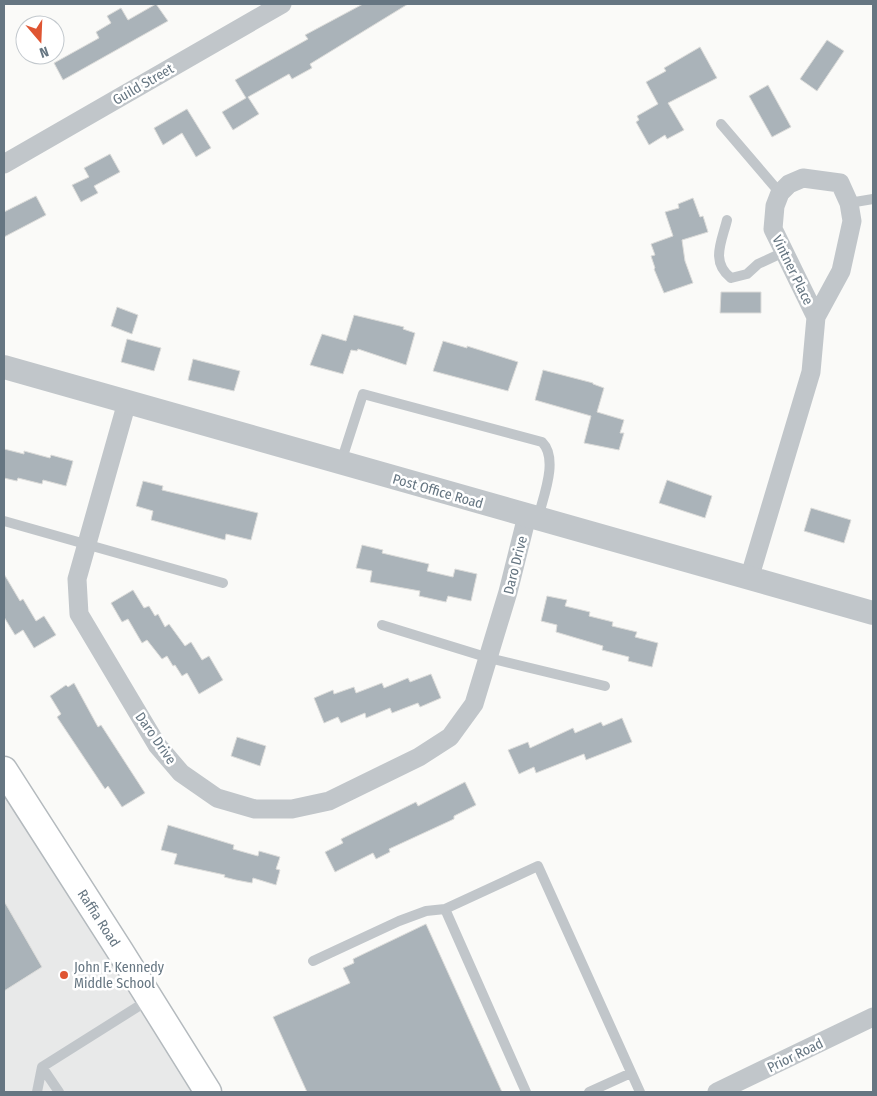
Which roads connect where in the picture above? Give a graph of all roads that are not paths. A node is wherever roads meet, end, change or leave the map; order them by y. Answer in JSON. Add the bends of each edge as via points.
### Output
{"nodes":[{"id":1,"x":282,"y":4,"type":"edge"},
{"id":2,"x":721,"y":124,"type":"dead end"},
{"id":3,"x":4,"y":164,"type":"edge"},
{"id":4,"x":780,"y":194,"type":"junction"},
{"id":5,"x":873,"y":199,"type":"edge"},
{"id":6,"x":849,"y":203,"type":"junction"},
{"id":7,"x":727,"y":220,"type":"dead end"},
{"id":8,"x":784,"y":252,"type":"junction"},
{"id":9,"x":816,"y":317,"type":"junction"},
{"id":10,"x":4,"y":367,"type":"edge"},
{"id":11,"x":127,"y":402,"type":"junction"},
{"id":12,"x":341,"y":462,"type":"junction"},
{"id":13,"x":532,"y":518,"type":"junction"},
{"id":14,"x":4,"y":521,"type":"edge"},
{"id":15,"x":87,"y":545,"type":"junction"},
{"id":16,"x":750,"y":579,"type":"junction"},
{"id":17,"x":223,"y":583,"type":"dead end"},
{"id":18,"x":873,"y":613,"type":"edge"},
{"id":19,"x":382,"y":625,"type":"dead end"},
{"id":20,"x":489,"y":658,"type":"junction"},
{"id":21,"x":605,"y":686,"type":"dead end"},
{"id":22,"x":5,"y":774,"type":"edge"},
{"id":23,"x":445,"y":910,"type":"junction"},
{"id":24,"x":313,"y":961,"type":"dead end"},
{"id":25,"x":150,"y":999,"type":"junction"},
{"id":26,"x":873,"y":1017,"type":"edge"},
{"id":27,"x":42,"y":1067,"type":"junction"},
{"id":28,"x":631,"y":1073,"type":"junction"},
{"id":29,"x":37,"y":1092,"type":"edge"},
{"id":30,"x":59,"y":1092,"type":"edge"},
{"id":31,"x":208,"y":1092,"type":"edge"},
{"id":32,"x":526,"y":1092,"type":"edge"},
{"id":33,"x":589,"y":1092,"type":"edge"},
{"id":34,"x":640,"y":1092,"type":"edge"},
{"id":35,"x":717,"y":1092,"type":"edge"}],
"edges":[{"from":1,"to":3,"type":"street","name":"Guild Street"},
{"from":2,"to":4,"type":"lane"},
{"from":4,"to":6,"type":"street","name":"Vintner Place","via":[[803,178],[840,183]]},
{"from":4,"to":8,"type":"street","name":"Vintner Place","via":[[775,206],[774,229]]},
{"from":5,"to":6,"type":"lane"},
{"from":6,"to":9,"type":"street","name":"Vintner Place","via":[[852,221],[841,271]]},
{"from":7,"to":8,"type":"lane","via":[[718,260],[724,273],[731,278],[747,274],[758,264]]},
{"from":8,"to":9,"type":"street","name":"Vintner Place"},
{"from":9,"to":16,"type":"street","name":"Vintner Place","via":[[811,372]]},
{"from":10,"to":11,"type":"street","name":"Post Office Road"},
{"from":11,"to":12,"type":"street","name":"Post Office Road"},
{"from":11,"to":15,"type":"street","name":"Daro Drive"},
{"from":12,"to":13,"type":"street","name":"Post Office Road"},
{"from":12,"to":13,"type":"lane","via":[[363,394],[542,442],[547,447],[549,458]]},
{"from":13,"to":16,"type":"street","name":"Post Office Road"},
{"from":13,"to":20,"type":"street","name":"Daro Drive"},
{"from":14,"to":15,"type":"lane"},
{"from":15,"to":17,"type":"lane"},
{"from":15,"to":20,"type":"street","name":"Daro Drive","via":[[77,579],[79,614],[157,745],[181,773],[217,798],[255,809],[292,809],[329,801],[419,757],[450,738],[474,704]]},
{"from":16,"to":18,"type":"street","name":"Post Office Road"},
{"from":19,"to":20,"type":"lane"},
{"from":20,"to":21,"type":"lane"},
{"from":22,"to":25,"type":"main road","name":"Raffia Road"},
{"from":23,"to":24,"type":"lane","via":[[411,916]]},
{"from":23,"to":28,"type":"lane","via":[[538,866]]},
{"from":23,"to":32,"type":"lane"},
{"from":25,"to":27,"type":"lane"},
{"from":25,"to":31,"type":"main road","name":"Raffia Road"},
{"from":26,"to":35,"type":"street","name":"Prior Road"},
{"from":27,"to":29,"type":"lane"},
{"from":27,"to":30,"type":"lane"},
{"from":28,"to":33,"type":"lane"},
{"from":28,"to":34,"type":"lane"}]}
